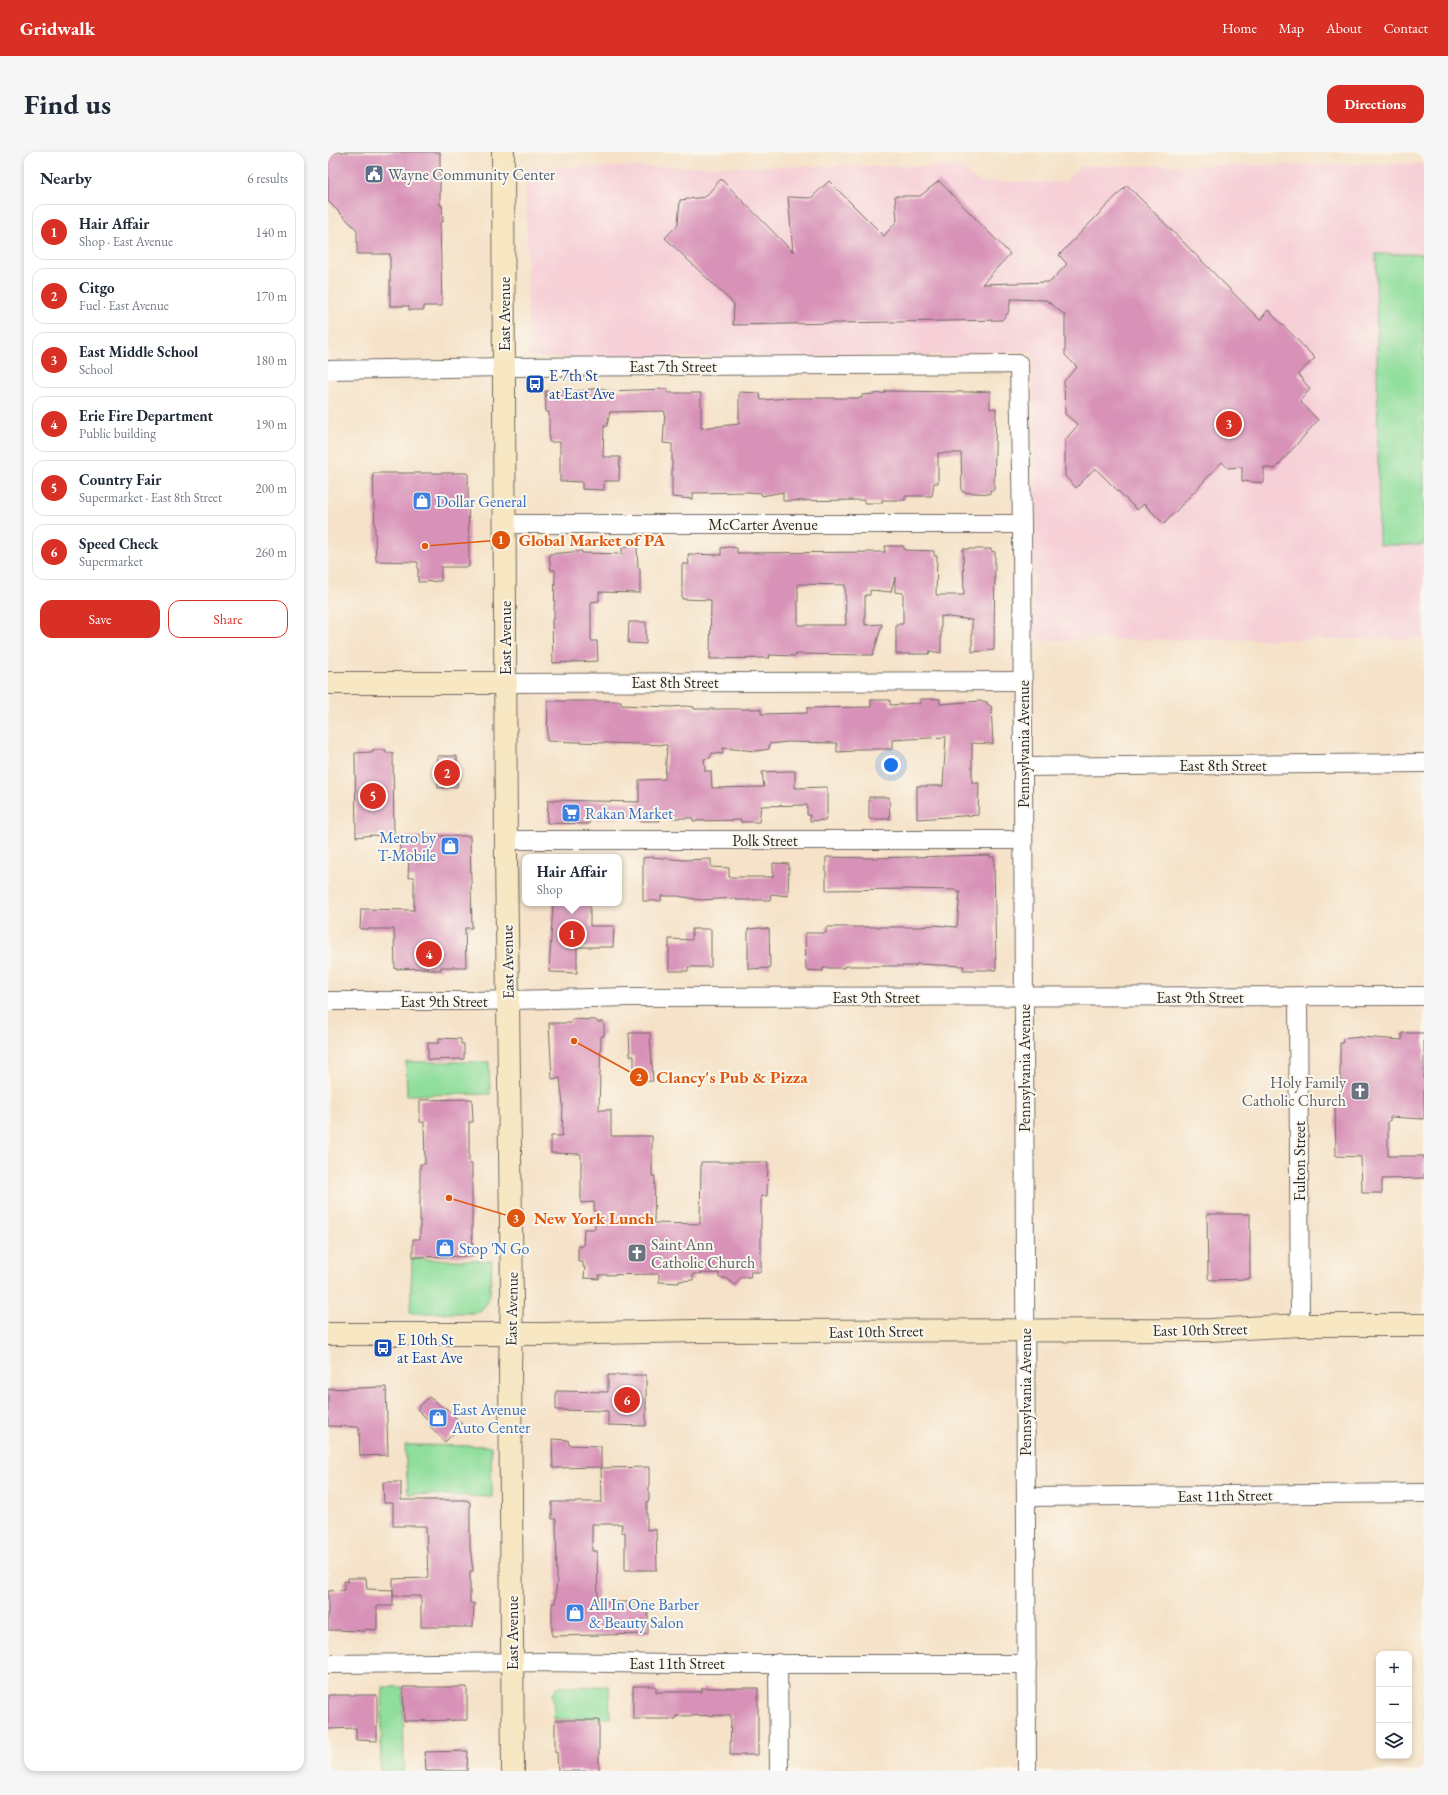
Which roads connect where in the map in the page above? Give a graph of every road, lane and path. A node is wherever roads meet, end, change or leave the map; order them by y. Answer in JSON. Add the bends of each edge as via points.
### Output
{"nodes":[{"id":1,"x":503,"y":152,"type":"edge"},
{"id":2,"x":1019,"y":364,"type":"joint"},
{"id":3,"x":504,"y":367,"type":"junction"},
{"id":4,"x":328,"y":370,"type":"edge"},
{"id":5,"x":504,"y":524,"type":"junction"},
{"id":6,"x":1022,"y":524,"type":"junction"},
{"id":7,"x":1022,"y":681,"type":"junction"},
{"id":8,"x":328,"y":683,"type":"edge"},
{"id":9,"x":506,"y":683,"type":"junction"},
{"id":10,"x":1424,"y":763,"type":"edge"},
{"id":11,"x":1023,"y":767,"type":"junction"},
{"id":12,"x":506,"y":840,"type":"junction"},
{"id":13,"x":1023,"y":840,"type":"junction"},
{"id":14,"x":1298,"y":996,"type":"junction"},
{"id":15,"x":1424,"y":996,"type":"edge"},
{"id":16,"x":1024,"y":997,"type":"junction"},
{"id":17,"x":328,"y":1001,"type":"edge"},
{"id":18,"x":508,"y":1001,"type":"junction"},
{"id":19,"x":1300,"y":1325,"type":"junction"},
{"id":20,"x":1424,"y":1325,"type":"edge"},
{"id":21,"x":1026,"y":1330,"type":"junction"},
{"id":22,"x":328,"y":1334,"type":"edge"},
{"id":23,"x":510,"y":1334,"type":"junction"},
{"id":24,"x":1424,"y":1493,"type":"edge"},
{"id":25,"x":1026,"y":1497,"type":"junction"},
{"id":26,"x":512,"y":1662,"type":"junction"},
{"id":27,"x":778,"y":1663,"type":"junction"},
{"id":28,"x":328,"y":1664,"type":"edge"},
{"id":29,"x":1027,"y":1664,"type":"junction"},
{"id":30,"x":513,"y":1771,"type":"edge"},
{"id":31,"x":779,"y":1771,"type":"edge"},
{"id":32,"x":1027,"y":1771,"type":"edge"}],
"edges":[{"from":1,"to":3,"type":"street","name":"East Avenue"},
{"from":2,"to":3,"type":"street","name":"East 7th Street"},
{"from":2,"to":6,"type":"street","name":"Pennsylvania Avenue"},
{"from":3,"to":4,"type":"street","name":"East 7th Street"},
{"from":3,"to":5,"type":"street","name":"East Avenue"},
{"from":5,"to":6,"type":"street","name":"McCarter Avenue"},
{"from":5,"to":9,"type":"street","name":"East Avenue"},
{"from":6,"to":7,"type":"street","name":"Pennsylvania Avenue"},
{"from":7,"to":9,"type":"street","name":"East 8th Street"},
{"from":7,"to":11,"type":"street","name":"Pennsylvania Avenue"},
{"from":8,"to":9,"type":"street","name":"East 8th Street"},
{"from":9,"to":12,"type":"street","name":"East Avenue"},
{"from":10,"to":11,"type":"street","name":"East 8th Street"},
{"from":11,"to":13,"type":"street","name":"Pennsylvania Avenue"},
{"from":12,"to":13,"type":"street","name":"Polk Street"},
{"from":12,"to":18,"type":"street","name":"East Avenue"},
{"from":13,"to":16,"type":"street","name":"Pennsylvania Avenue"},
{"from":14,"to":15,"type":"street","name":"East 9th Street"},
{"from":14,"to":16,"type":"street","name":"East 9th Street"},
{"from":14,"to":19,"type":"street","name":"Fulton Street"},
{"from":16,"to":18,"type":"street","name":"East 9th Street","via":[[629,997]]},
{"from":16,"to":21,"type":"street","name":"Pennsylvania Avenue"},
{"from":17,"to":18,"type":"street","name":"East 9th Street"},
{"from":18,"to":23,"type":"street","name":"East Avenue","via":[[512,1298]]},
{"from":19,"to":20,"type":"street","name":"East 10th Street"},
{"from":19,"to":21,"type":"street","name":"East 10th Street","via":[[1211,1330]]},
{"from":21,"to":23,"type":"street","name":"East 10th Street"},
{"from":21,"to":25,"type":"street","name":"Pennsylvania Avenue"},
{"from":22,"to":23,"type":"street","name":"East 10th Street"},
{"from":23,"to":26,"type":"street","name":"East Avenue"},
{"from":24,"to":25,"type":"street","name":"East 11th Street"},
{"from":25,"to":29,"type":"street","name":"Pennsylvania Avenue"},
{"from":26,"to":27,"type":"street","name":"East 11th Street"},
{"from":26,"to":28,"type":"street","name":"East 11th Street"},
{"from":26,"to":30,"type":"street","name":"East Avenue"},
{"from":27,"to":29,"type":"street","name":"East 11th Street"},
{"from":27,"to":31,"type":"street"},
{"from":29,"to":32,"type":"street","name":"Pennsylvania Avenue"}]}
